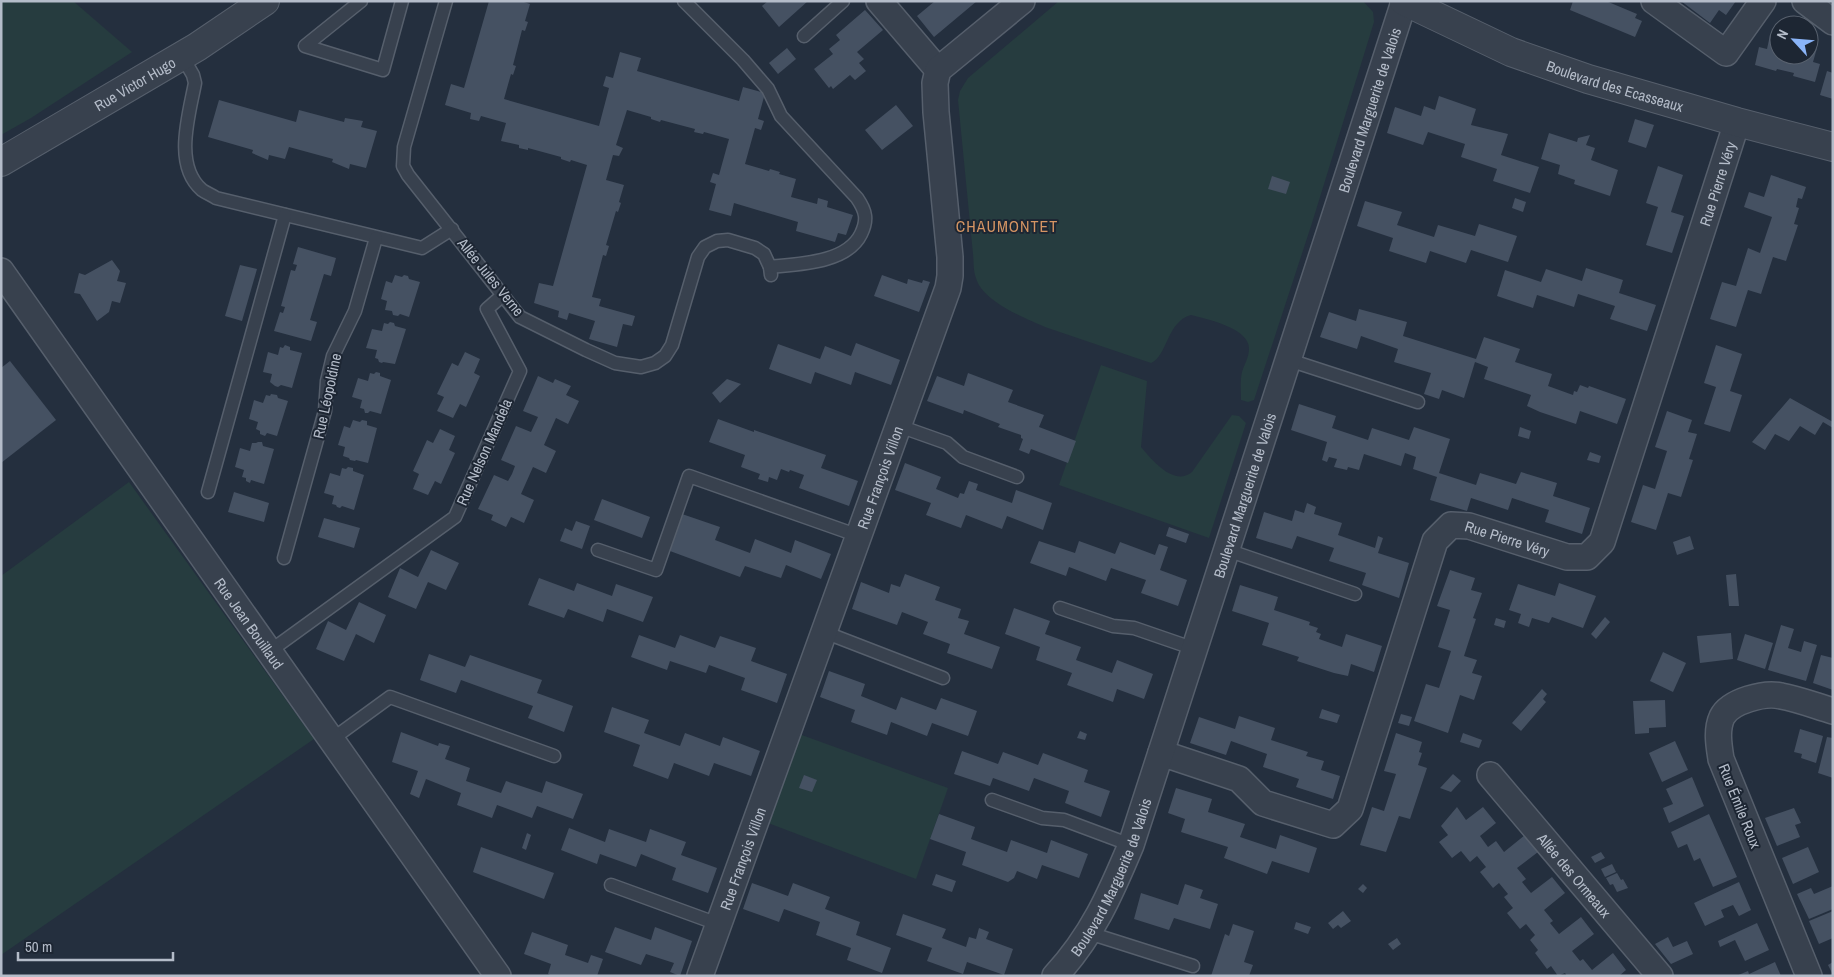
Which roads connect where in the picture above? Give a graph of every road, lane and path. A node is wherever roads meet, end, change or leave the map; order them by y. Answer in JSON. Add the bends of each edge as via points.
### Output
{"nodes":[{"id":1,"x":265,"y":1,"type":"edge"},
{"id":2,"x":361,"y":1,"type":"edge"},
{"id":3,"x":402,"y":1,"type":"edge"},
{"id":4,"x":446,"y":1,"type":"edge"},
{"id":5,"x":684,"y":1,"type":"edge"},
{"id":6,"x":843,"y":1,"type":"edge"},
{"id":7,"x":879,"y":1,"type":"edge"},
{"id":8,"x":1022,"y":1,"type":"edge"},
{"id":9,"x":1404,"y":1,"type":"edge"},
{"id":10,"x":1654,"y":1,"type":"edge"},
{"id":11,"x":1764,"y":1,"type":"edge"},
{"id":12,"x":1805,"y":1,"type":"edge"},
{"id":13,"x":1833,"y":22,"type":"edge"},
{"id":14,"x":804,"y":36,"type":"dead end"},
{"id":15,"x":182,"y":56,"type":"junction"},
{"id":16,"x":938,"y":70,"type":"junction"},
{"id":17,"x":1737,"y":122,"type":"junction"},
{"id":18,"x":1833,"y":147,"type":"edge"},
{"id":19,"x":1,"y":162,"type":"edge"},
{"id":20,"x":285,"y":215,"type":"junction"},
{"id":21,"x":452,"y":228,"type":"junction"},
{"id":22,"x":376,"y":238,"type":"junction"},
{"id":23,"x":1,"y":271,"type":"edge"},
{"id":24,"x":503,"y":295,"type":"junction"},
{"id":25,"x":1289,"y":360,"type":"junction"},
{"id":26,"x":1418,"y":402,"type":"dead end"},
{"id":27,"x":899,"y":426,"type":"junction"},
{"id":28,"x":1017,"y":477,"type":"dead end"},
{"id":29,"x":208,"y":492,"type":"dead end"},
{"id":30,"x":859,"y":536,"type":"junction"},
{"id":31,"x":598,"y":550,"type":"dead end"},
{"id":32,"x":1227,"y":550,"type":"junction"},
{"id":33,"x":284,"y":558,"type":"dead end"},
{"id":34,"x":1355,"y":594,"type":"dead end"},
{"id":35,"x":1060,"y":608,"type":"dead end"},
{"id":36,"x":824,"y":632,"type":"junction"},
{"id":37,"x":1195,"y":649,"type":"junction"},
{"id":38,"x":270,"y":651,"type":"junction"},
{"id":39,"x":942,"y":678,"type":"dead end"},
{"id":40,"x":1833,"y":711,"type":"edge"},
{"id":41,"x":331,"y":740,"type":"junction"},
{"id":42,"x":1161,"y":753,"type":"junction"},
{"id":43,"x":554,"y":756,"type":"dead end"},
{"id":44,"x":1490,"y":775,"type":"dead end"},
{"id":45,"x":992,"y":800,"type":"dead end"},
{"id":46,"x":1131,"y":845,"type":"junction"},
{"id":47,"x":611,"y":885,"type":"dead end"},
{"id":48,"x":718,"y":924,"type":"junction"},
{"id":49,"x":1090,"y":933,"type":"junction"},
{"id":50,"x":1193,"y":966,"type":"dead end"},
{"id":51,"x":498,"y":976,"type":"edge"},
{"id":52,"x":700,"y":976,"type":"edge"},
{"id":53,"x":1055,"y":976,"type":"edge"},
{"id":54,"x":1660,"y":976,"type":"edge"},
{"id":55,"x":1809,"y":976,"type":"edge"}],
"edges":[{"from":1,"to":15,"type":"street","name":"Rue Victor Hugo"},
{"from":2,"to":3,"type":"lane","via":[[304,46],[383,70]]},
{"from":4,"to":21,"type":"lane","name":"Allée Jules Verne","via":[[402,158],[408,175]]},
{"from":5,"to":24,"type":"lane","name":"Allée Jules Verne","via":[[743,60],[768,89],[780,116],[857,198],[866,220],[859,238],[851,249],[838,255],[771,271],[764,254],[755,248],[728,240],[705,247],[690,279],[672,345],[665,356],[641,367],[614,363],[520,317]]},
{"from":6,"to":14,"type":"lane"},
{"from":7,"to":16,"type":"street"},
{"from":8,"to":16,"type":"street"},
{"from":9,"to":17,"type":"street","name":"Boulevard des Ecasseaux","via":[[1511,52],[1588,79]]},
{"from":9,"to":25,"type":"street","name":"Boulevard Marguerite de Valois"},
{"from":10,"to":11,"type":"street","via":[[1726,53]]},
{"from":12,"to":13,"type":"street"},
{"from":15,"to":19,"type":"street","name":"Rue Victor Hugo"},
{"from":15,"to":20,"type":"lane","via":[[195,83],[184,142],[192,177],[202,190],[216,198]]},
{"from":16,"to":27,"type":"street","name":"Rue François Villon","via":[[936,112],[950,276]]},
{"from":17,"to":18,"type":"street","name":"Boulevard des Ecasseaux"},
{"from":17,"to":42,"type":"street","name":"Rue Pierre Véry","via":[[1602,542],[1587,556],[1567,557],[1469,526],[1451,525],[1435,541],[1350,809],[1333,825],[1263,803],[1239,779]]},
{"from":20,"to":22,"type":"lane"},
{"from":20,"to":29,"type":"lane"},
{"from":21,"to":22,"type":"lane","via":[[422,248]]},
{"from":21,"to":24,"type":"lane","name":"Allée Jules Verne"},
{"from":22,"to":33,"type":"lane","name":"Rue Léopoldine","via":[[355,311],[333,356],[327,381],[326,411]]},
{"from":23,"to":38,"type":"street","name":"Rue Jean Bouillaud"},
{"from":24,"to":38,"type":"lane","name":"Rue Nelson Mandela","via":[[488,310],[520,372],[455,517]]},
{"from":25,"to":26,"type":"lane"},
{"from":25,"to":32,"type":"street","name":"Boulevard Marguerite de Valois"},
{"from":27,"to":28,"type":"lane","via":[[947,444],[963,457]]},
{"from":27,"to":30,"type":"street","name":"Rue François Villon"},
{"from":30,"to":31,"type":"lane","via":[[689,476],[656,570]]},
{"from":30,"to":36,"type":"street","name":"Rue François Villon"},
{"from":32,"to":34,"type":"lane"},
{"from":32,"to":37,"type":"street","name":"Boulevard Marguerite de Valois"},
{"from":35,"to":37,"type":"lane"},
{"from":36,"to":39,"type":"lane"},
{"from":36,"to":48,"type":"street","name":"Rue François Villon"},
{"from":37,"to":42,"type":"street","name":"Boulevard Marguerite de Valois"},
{"from":38,"to":41,"type":"street","name":"Rue Jean Bouillaud"},
{"from":40,"to":55,"type":"street","name":"Rue Émile Roux","via":[[1780,695],[1761,696],[1743,701],[1722,716],[1718,739],[1721,759]]},
{"from":41,"to":43,"type":"lane","via":[[390,697]]},
{"from":41,"to":51,"type":"street","name":"Rue Jean Bouillaud"},
{"from":42,"to":46,"type":"street","name":"Boulevard Marguerite de Valois"},
{"from":44,"to":54,"type":"street","name":"Allée des Ormeaux"},
{"from":45,"to":46,"type":"lane","via":[[1042,818],[1064,820]]},
{"from":46,"to":49,"type":"street","name":"Boulevard Marguerite de Valois"},
{"from":47,"to":48,"type":"lane"},
{"from":48,"to":52,"type":"street","name":"Rue François Villon"},
{"from":49,"to":50,"type":"lane"},
{"from":49,"to":53,"type":"street","name":"Boulevard Marguerite de Valois"}]}
